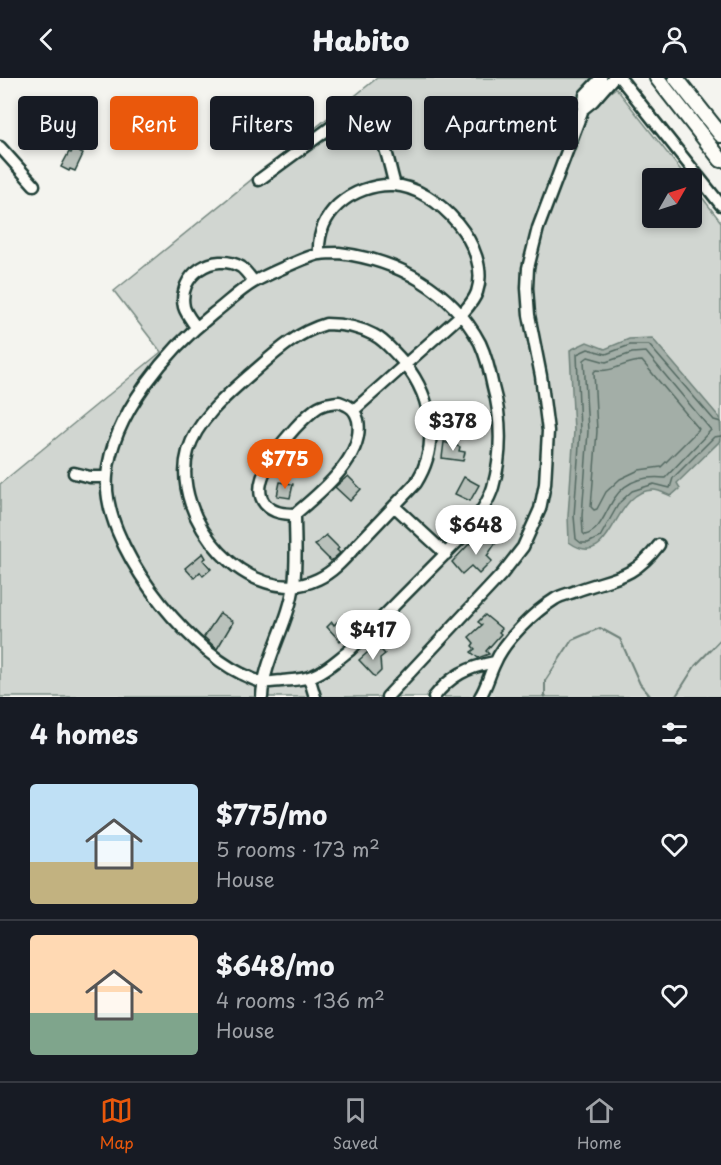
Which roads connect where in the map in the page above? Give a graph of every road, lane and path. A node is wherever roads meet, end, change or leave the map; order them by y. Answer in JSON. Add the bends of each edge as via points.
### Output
{"nodes":[{"id":1,"x":601,"y":78,"type":"edge"},
{"id":2,"x":613,"y":78,"type":"edge"},
{"id":3,"x":620,"y":78,"type":"edge"},
{"id":4,"x":657,"y":78,"type":"edge"},
{"id":5,"x":676,"y":78,"type":"edge"},
{"id":6,"x":583,"y":109,"type":"junction"},
{"id":7,"x":721,"y":135,"type":"edge"},
{"id":8,"x":0,"y":147,"type":"edge"},
{"id":9,"x":721,"y":160,"type":"edge"},
{"id":10,"x":259,"y":180,"type":"dead end"},
{"id":11,"x":34,"y":185,"type":"dead end"},
{"id":12,"x":394,"y":185,"type":"junction"},
{"id":13,"x":721,"y":205,"type":"edge"},
{"id":14,"x":319,"y":254,"type":"junction"},
{"id":15,"x":254,"y":282,"type":"junction"},
{"id":16,"x":461,"y":315,"type":"junction"},
{"id":17,"x":196,"y":327,"type":"junction"},
{"id":18,"x":406,"y":364,"type":"junction"},
{"id":19,"x":354,"y":410,"type":"junction"},
{"id":20,"x":74,"y":473,"type":"dead end"},
{"id":21,"x":107,"y":477,"type":"junction"},
{"id":22,"x":394,"y":506,"type":"junction"},
{"id":23,"x":295,"y":514,"type":"junction"},
{"id":24,"x":659,"y":544,"type":"dead end"},
{"id":25,"x":446,"y":554,"type":"junction"},
{"id":26,"x":294,"y":585,"type":"junction"},
{"id":27,"x":495,"y":662,"type":"junction"},
{"id":28,"x":309,"y":677,"type":"junction"},
{"id":29,"x":262,"y":682,"type":"junction"},
{"id":30,"x":262,"y":697,"type":"edge"},
{"id":31,"x":315,"y":697,"type":"edge"},
{"id":32,"x":387,"y":697,"type":"edge"},
{"id":33,"x":434,"y":697,"type":"edge"},
{"id":34,"x":480,"y":697,"type":"edge"}],
"edges":[{"from":1,"to":6,"type":"street","via":[[585,95]]},
{"from":2,"to":6,"type":"street"},
{"from":3,"to":13,"type":"street"},
{"from":4,"to":9,"type":"main road"},
{"from":5,"to":7,"type":"main road"},
{"from":6,"to":32,"type":"street","via":[[538,228],[528,268],[529,315],[548,431],[540,509],[523,547],[502,574]]},
{"from":8,"to":11,"type":"street"},
{"from":10,"to":12,"type":"street","via":[[345,116],[360,116],[374,123],[381,134]]},
{"from":12,"to":14,"type":"street","via":[[360,191],[342,201],[324,224]]},
{"from":12,"to":16,"type":"street","via":[[413,190],[439,205],[459,225],[473,248],[479,281],[473,301]]},
{"from":14,"to":15,"type":"street"},
{"from":14,"to":16,"type":"street","via":[[359,255],[397,267],[432,287]]},
{"from":15,"to":17,"type":"street"},
{"from":15,"to":17,"type":"street","via":[[240,266],[224,262],[207,265],[194,274],[183,298]]},
{"from":16,"to":18,"type":"street"},
{"from":16,"to":25,"type":"street","via":[[480,344],[489,369],[497,399],[499,438],[493,488],[480,513]]},
{"from":17,"to":21,"type":"street","via":[[129,411],[111,453]]},
{"from":18,"to":19,"type":"street"},
{"from":18,"to":22,"type":"street","via":[[425,399],[430,444],[423,472]]},
{"from":18,"to":26,"type":"street","via":[[376,336],[360,329],[343,324],[311,328],[242,382],[194,438],[185,473],[193,512],[205,536],[243,571],[269,582]]},
{"from":19,"to":23,"type":"street","via":[[359,432],[354,450],[331,481]]},
{"from":19,"to":23,"type":"street","via":[[339,402],[322,405],[275,452],[265,471],[261,499],[275,512]]},
{"from":20,"to":21,"type":"street"},
{"from":21,"to":29,"type":"street","via":[[119,535],[148,586],[199,645],[230,668]]},
{"from":22,"to":25,"type":"street"},
{"from":22,"to":26,"type":"street","via":[[335,568],[318,579]]},
{"from":23,"to":26,"type":"street"},
{"from":24,"to":27,"type":"street","via":[[636,569],[555,599],[513,636]]},
{"from":25,"to":28,"type":"street","via":[[350,650]]},
{"from":26,"to":29,"type":"street"},
{"from":27,"to":33,"type":"street","via":[[460,672]]},
{"from":27,"to":34,"type":"street"},
{"from":28,"to":29,"type":"street"},
{"from":28,"to":31,"type":"street"},
{"from":29,"to":30,"type":"street"}]}
